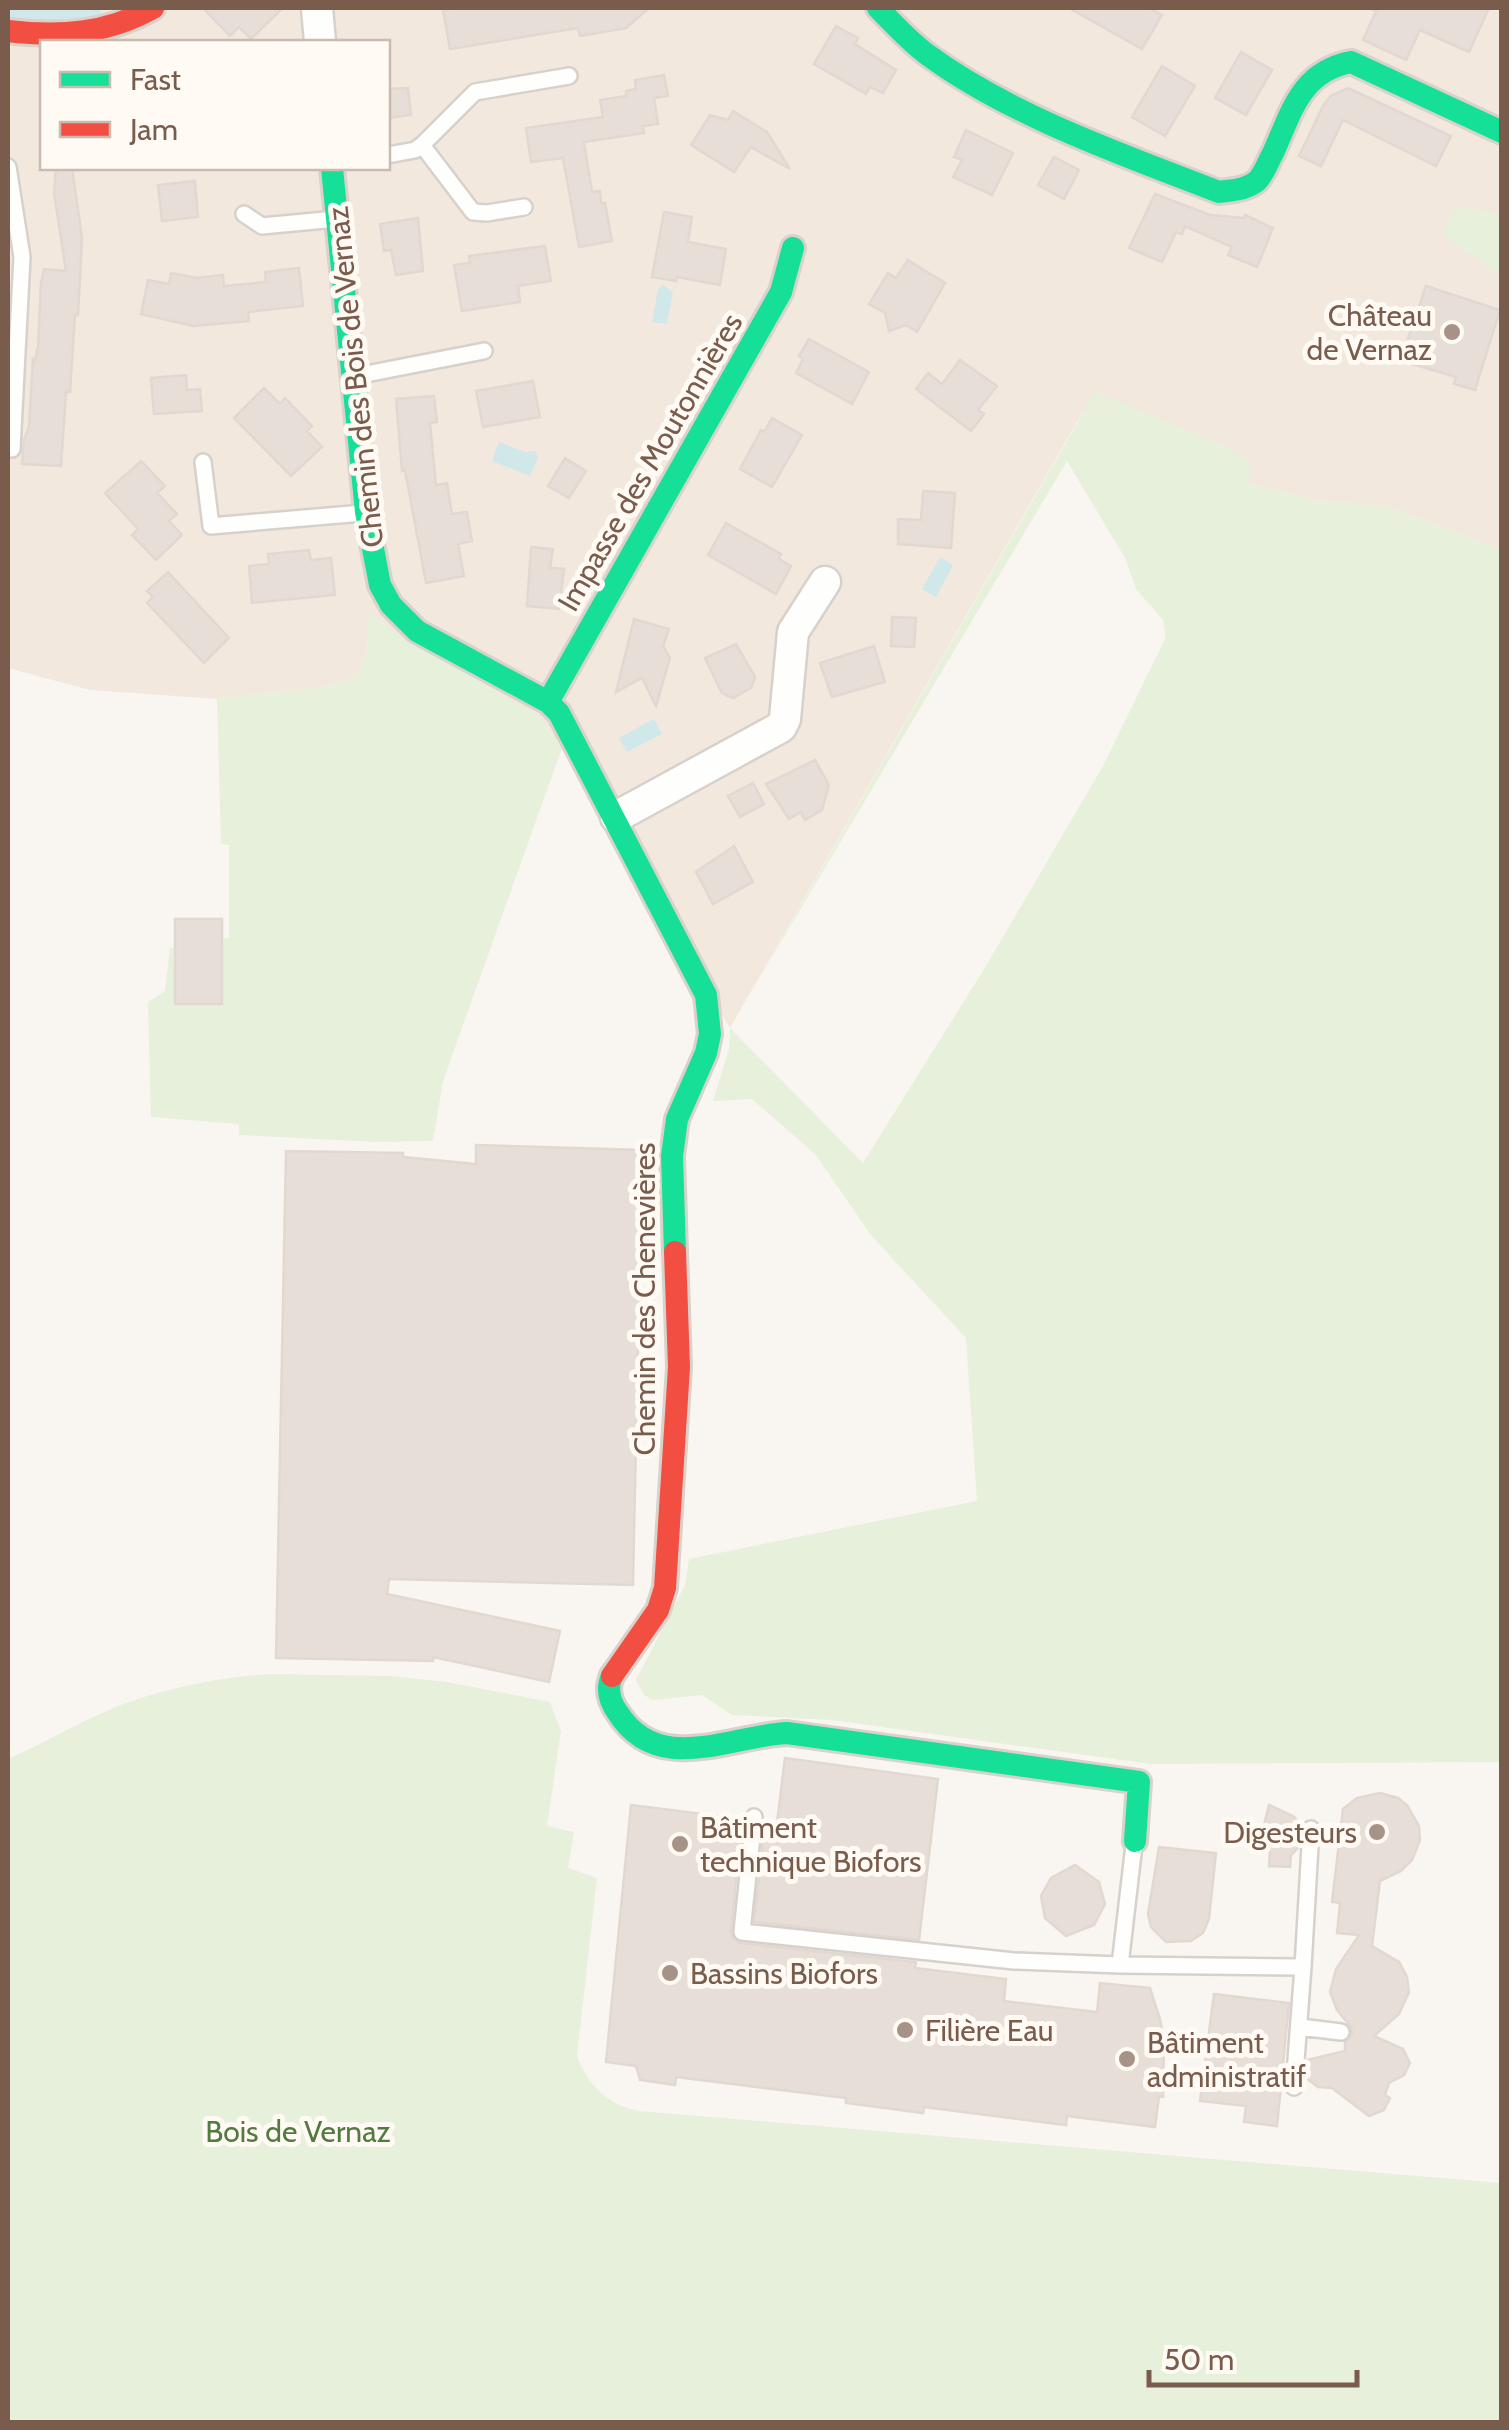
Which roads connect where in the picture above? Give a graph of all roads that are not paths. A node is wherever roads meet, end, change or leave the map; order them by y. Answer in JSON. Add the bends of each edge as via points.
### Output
{"nodes":[{"id":1,"x":152,"y":8,"type":"edge"},
{"id":2,"x":316,"y":8,"type":"edge"},
{"id":3,"x":878,"y":8,"type":"edge"},
{"id":4,"x":8,"y":31,"type":"edge"},
{"id":5,"x":320,"y":40,"type":"edge"},
{"id":6,"x":569,"y":76,"type":"dead end"},
{"id":7,"x":1502,"y":132,"type":"edge"},
{"id":8,"x":422,"y":145,"type":"junction"},
{"id":9,"x":390,"y":155,"type":"edge"},
{"id":10,"x":8,"y":166,"type":"edge"},
{"id":11,"x":332,"y":170,"type":"edge"},
{"id":12,"x":524,"y":206,"type":"dead end"},
{"id":13,"x":244,"y":214,"type":"dead end"},
{"id":14,"x":339,"y":219,"type":"junction"},
{"id":15,"x":793,"y":248,"type":"dead end"},
{"id":16,"x":484,"y":350,"type":"dead end"},
{"id":17,"x":353,"y":377,"type":"junction"},
{"id":18,"x":12,"y":450,"type":"dead end"},
{"id":19,"x":203,"y":462,"type":"dead end"},
{"id":20,"x":366,"y":512,"type":"junction"},
{"id":21,"x":825,"y":582,"type":"dead end"},
{"id":22,"x":548,"y":702,"type":"junction"},
{"id":23,"x":616,"y":817,"type":"junction"},
{"id":24,"x":706,"y":1053,"type":"joint"},
{"id":25,"x":754,"y":1817,"type":"dead end"},
{"id":26,"x":1311,"y":1829,"type":"dead end"},
{"id":27,"x":1135,"y":1841,"type":"joint"},
{"id":28,"x":1120,"y":1964,"type":"junction"},
{"id":29,"x":1303,"y":1966,"type":"junction"},
{"id":30,"x":1300,"y":2027,"type":"junction"},
{"id":31,"x":1342,"y":2032,"type":"dead end"},
{"id":32,"x":1294,"y":2087,"type":"dead end"}],
"edges":[{"from":1,"to":4,"type":"street","via":[[83,33]]},
{"from":2,"to":5,"type":"street"},
{"from":3,"to":7,"type":"street","via":[[956,74],[1073,135],[1219,192],[1258,180],[1306,86],[1341,62]]},
{"from":6,"to":8,"type":"lane","via":[[475,92]]},
{"from":8,"to":9,"type":"lane"},
{"from":8,"to":12,"type":"lane","via":[[473,212]]},
{"from":10,"to":18,"type":"lane","via":[[22,257]]},
{"from":11,"to":14,"type":"street","name":"Chemin des Bois de Vernaz"},
{"from":13,"to":14,"type":"lane","via":[[262,226]]},
{"from":14,"to":17,"type":"street","name":"Chemin des Bois de Vernaz"},
{"from":15,"to":22,"type":"street","name":"Impasse des Moutonnières","via":[[782,292]]},
{"from":16,"to":17,"type":"lane"},
{"from":17,"to":20,"type":"street","name":"Chemin des Bois de Vernaz"},
{"from":19,"to":20,"type":"lane","via":[[212,526]]},
{"from":20,"to":22,"type":"street","name":"Chemin des Bois de Vernaz","via":[[380,584],[407,622]]},
{"from":21,"to":23,"type":"street","via":[[794,632],[781,727]]},
{"from":22,"to":23,"type":"street","name":"Chemin des Bois de Vernaz","via":[[566,722]]},
{"from":23,"to":24,"type":"street","name":"Chemin des Bois de Vernaz","via":[[699,976],[709,1016]]},
{"from":24,"to":27,"type":"street","name":"Chemin des Chenevières","via":[[677,1118],[672,1156],[679,1367],[665,1588],[658,1610],[609,1680],[615,1710],[648,1742],[682,1752],[787,1733],[1139,1782]]},
{"from":25,"to":28,"type":"lane","via":[[742,1932],[1014,1961]]},
{"from":26,"to":29,"type":"lane"},
{"from":27,"to":28,"type":"lane"},
{"from":28,"to":29,"type":"lane"},
{"from":29,"to":30,"type":"lane"},
{"from":30,"to":31,"type":"lane"},
{"from":30,"to":32,"type":"lane"}]}
